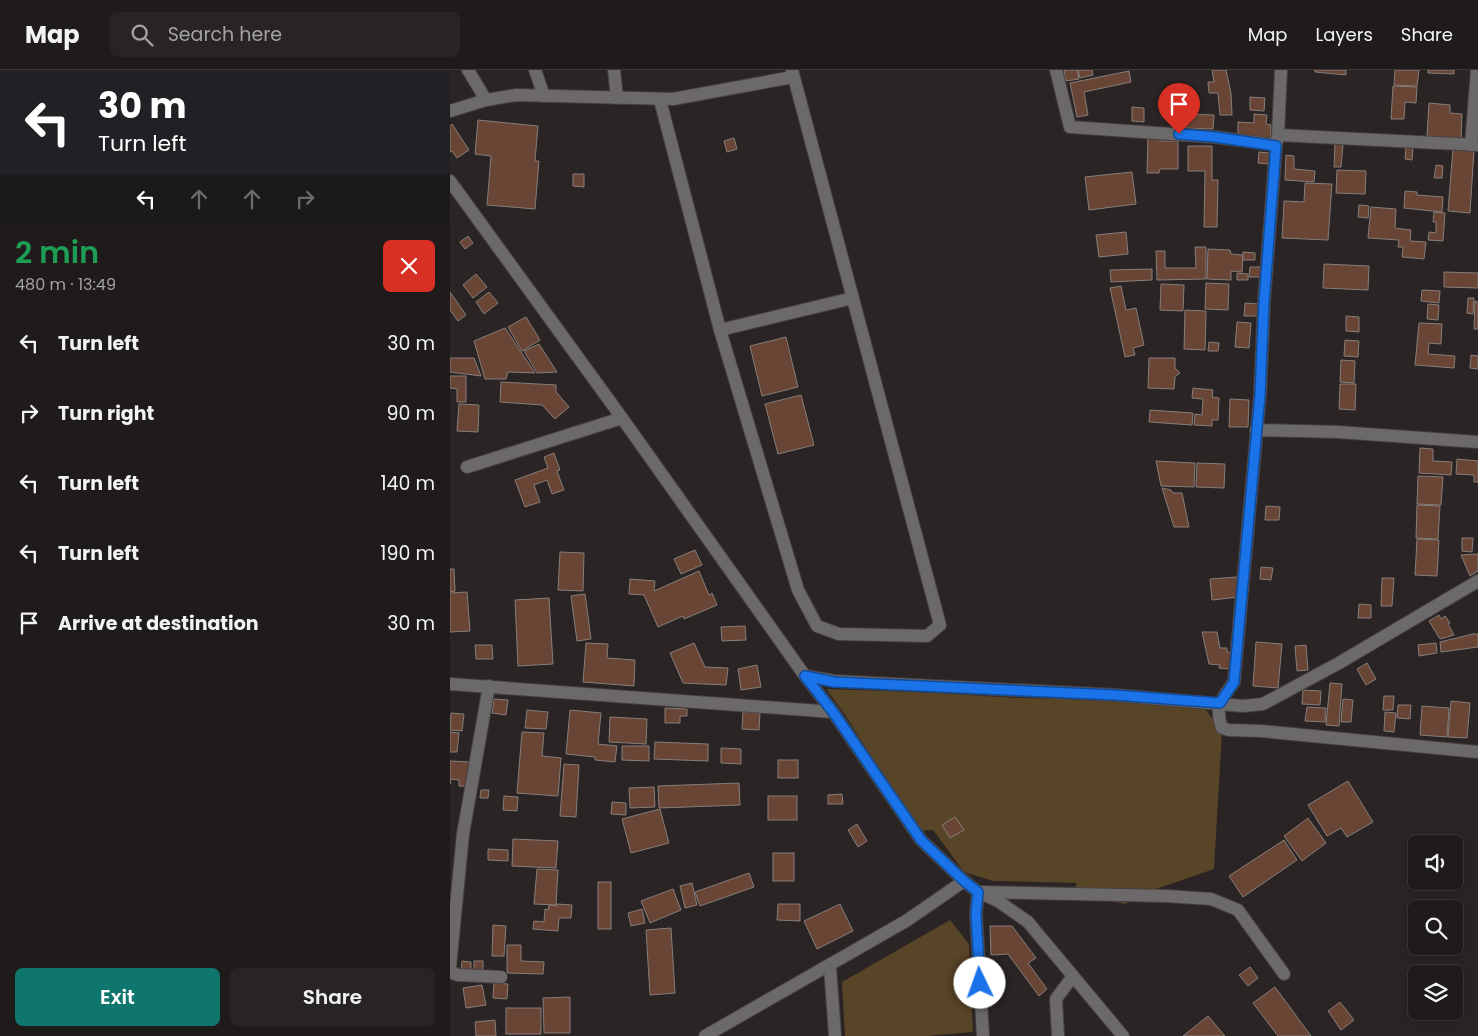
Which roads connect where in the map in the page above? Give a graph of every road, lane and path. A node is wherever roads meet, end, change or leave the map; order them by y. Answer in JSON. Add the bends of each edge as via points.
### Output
{"nodes":[{"id":1,"x":468,"y":70,"type":"edge"},
{"id":2,"x":535,"y":70,"type":"edge"},
{"id":3,"x":614,"y":70,"type":"edge"},
{"id":4,"x":1056,"y":70,"type":"edge"},
{"id":5,"x":1281,"y":70,"type":"edge"},
{"id":6,"x":1477,"y":70,"type":"edge"},
{"id":7,"x":792,"y":73,"type":"edge"},
{"id":8,"x":544,"y":96,"type":"junction"},
{"id":9,"x":617,"y":98,"type":"junction"},
{"id":10,"x":486,"y":100,"type":"junction"},
{"id":11,"x":660,"y":100,"type":"junction"},
{"id":12,"x":450,"y":111,"type":"edge"},
{"id":13,"x":1277,"y":140,"type":"junction"},
{"id":14,"x":1474,"y":145,"type":"edge"},
{"id":15,"x":450,"y":181,"type":"edge"},
{"id":16,"x":853,"y":298,"type":"junction"},
{"id":17,"x":720,"y":330,"type":"junction"},
{"id":18,"x":622,"y":418,"type":"junction"},
{"id":19,"x":1256,"y":430,"type":"junction"},
{"id":20,"x":1478,"y":442,"type":"edge"},
{"id":21,"x":467,"y":467,"type":"dead end"},
{"id":22,"x":1478,"y":581,"type":"edge"},
{"id":23,"x":805,"y":676,"type":"junction"},
{"id":24,"x":450,"y":684,"type":"edge"},
{"id":25,"x":489,"y":686,"type":"junction"},
{"id":26,"x":1220,"y":703,"type":"junction"},
{"id":27,"x":833,"y":712,"type":"junction"},
{"id":28,"x":1478,"y":752,"type":"edge"},
{"id":29,"x":964,"y":881,"type":"junction"},
{"id":30,"x":978,"y":892,"type":"junction"},
{"id":31,"x":830,"y":966,"type":"junction"},
{"id":32,"x":1284,"y":974,"type":"dead end"},
{"id":33,"x":1073,"y":976,"type":"junction"},
{"id":34,"x":502,"y":977,"type":"dead end"},
{"id":35,"x":709,"y":1035,"type":"edge"},
{"id":36,"x":835,"y":1036,"type":"edge"},
{"id":37,"x":982,"y":1036,"type":"edge"},
{"id":38,"x":1058,"y":1036,"type":"edge"},
{"id":39,"x":1123,"y":1036,"type":"edge"}],
"edges":[{"from":1,"to":10,"type":"street"},
{"from":2,"to":8,"type":"street"},
{"from":3,"to":9,"type":"street"},
{"from":4,"to":13,"type":"street","via":[[1070,127]]},
{"from":5,"to":13,"type":"street"},
{"from":6,"to":14,"type":"street"},
{"from":7,"to":11,"type":"street"},
{"from":7,"to":16,"type":"street"},
{"from":8,"to":9,"type":"street"},
{"from":8,"to":10,"type":"street","via":[[516,95]]},
{"from":9,"to":11,"type":"street"},
{"from":10,"to":12,"type":"street"},
{"from":11,"to":17,"type":"street"},
{"from":13,"to":14,"type":"street"},
{"from":13,"to":19,"type":"street"},
{"from":15,"to":18,"type":"street"},
{"from":16,"to":17,"type":"street"},
{"from":16,"to":17,"type":"street","via":[[940,625],[927,636],[839,634],[817,626],[798,590]]},
{"from":18,"to":21,"type":"street"},
{"from":18,"to":23,"type":"street"},
{"from":19,"to":20,"type":"street"},
{"from":19,"to":26,"type":"street","via":[[1234,682]]},
{"from":22,"to":26,"type":"street","via":[[1263,704]]},
{"from":23,"to":26,"type":"street","via":[[834,682]]},
{"from":23,"to":27,"type":"street"},
{"from":24,"to":25,"type":"street"},
{"from":25,"to":27,"type":"street"},
{"from":25,"to":34,"type":"street","via":[[463,834],[450,967],[458,975]]},
{"from":26,"to":28,"type":"street","via":[[1222,728],[1230,730]]},
{"from":27,"to":29,"type":"street","via":[[921,840]]},
{"from":29,"to":30,"type":"street"},
{"from":29,"to":31,"type":"street","via":[[906,921]]},
{"from":30,"to":32,"type":"street","via":[[1211,900],[1238,910]]},
{"from":30,"to":33,"type":"street","via":[[998,901],[1028,922]]},
{"from":30,"to":37,"type":"street","via":[[976,914]]},
{"from":31,"to":35,"type":"street"},
{"from":31,"to":36,"type":"street"},
{"from":33,"to":38,"type":"street","via":[[1056,999]]},
{"from":33,"to":39,"type":"street"}]}
